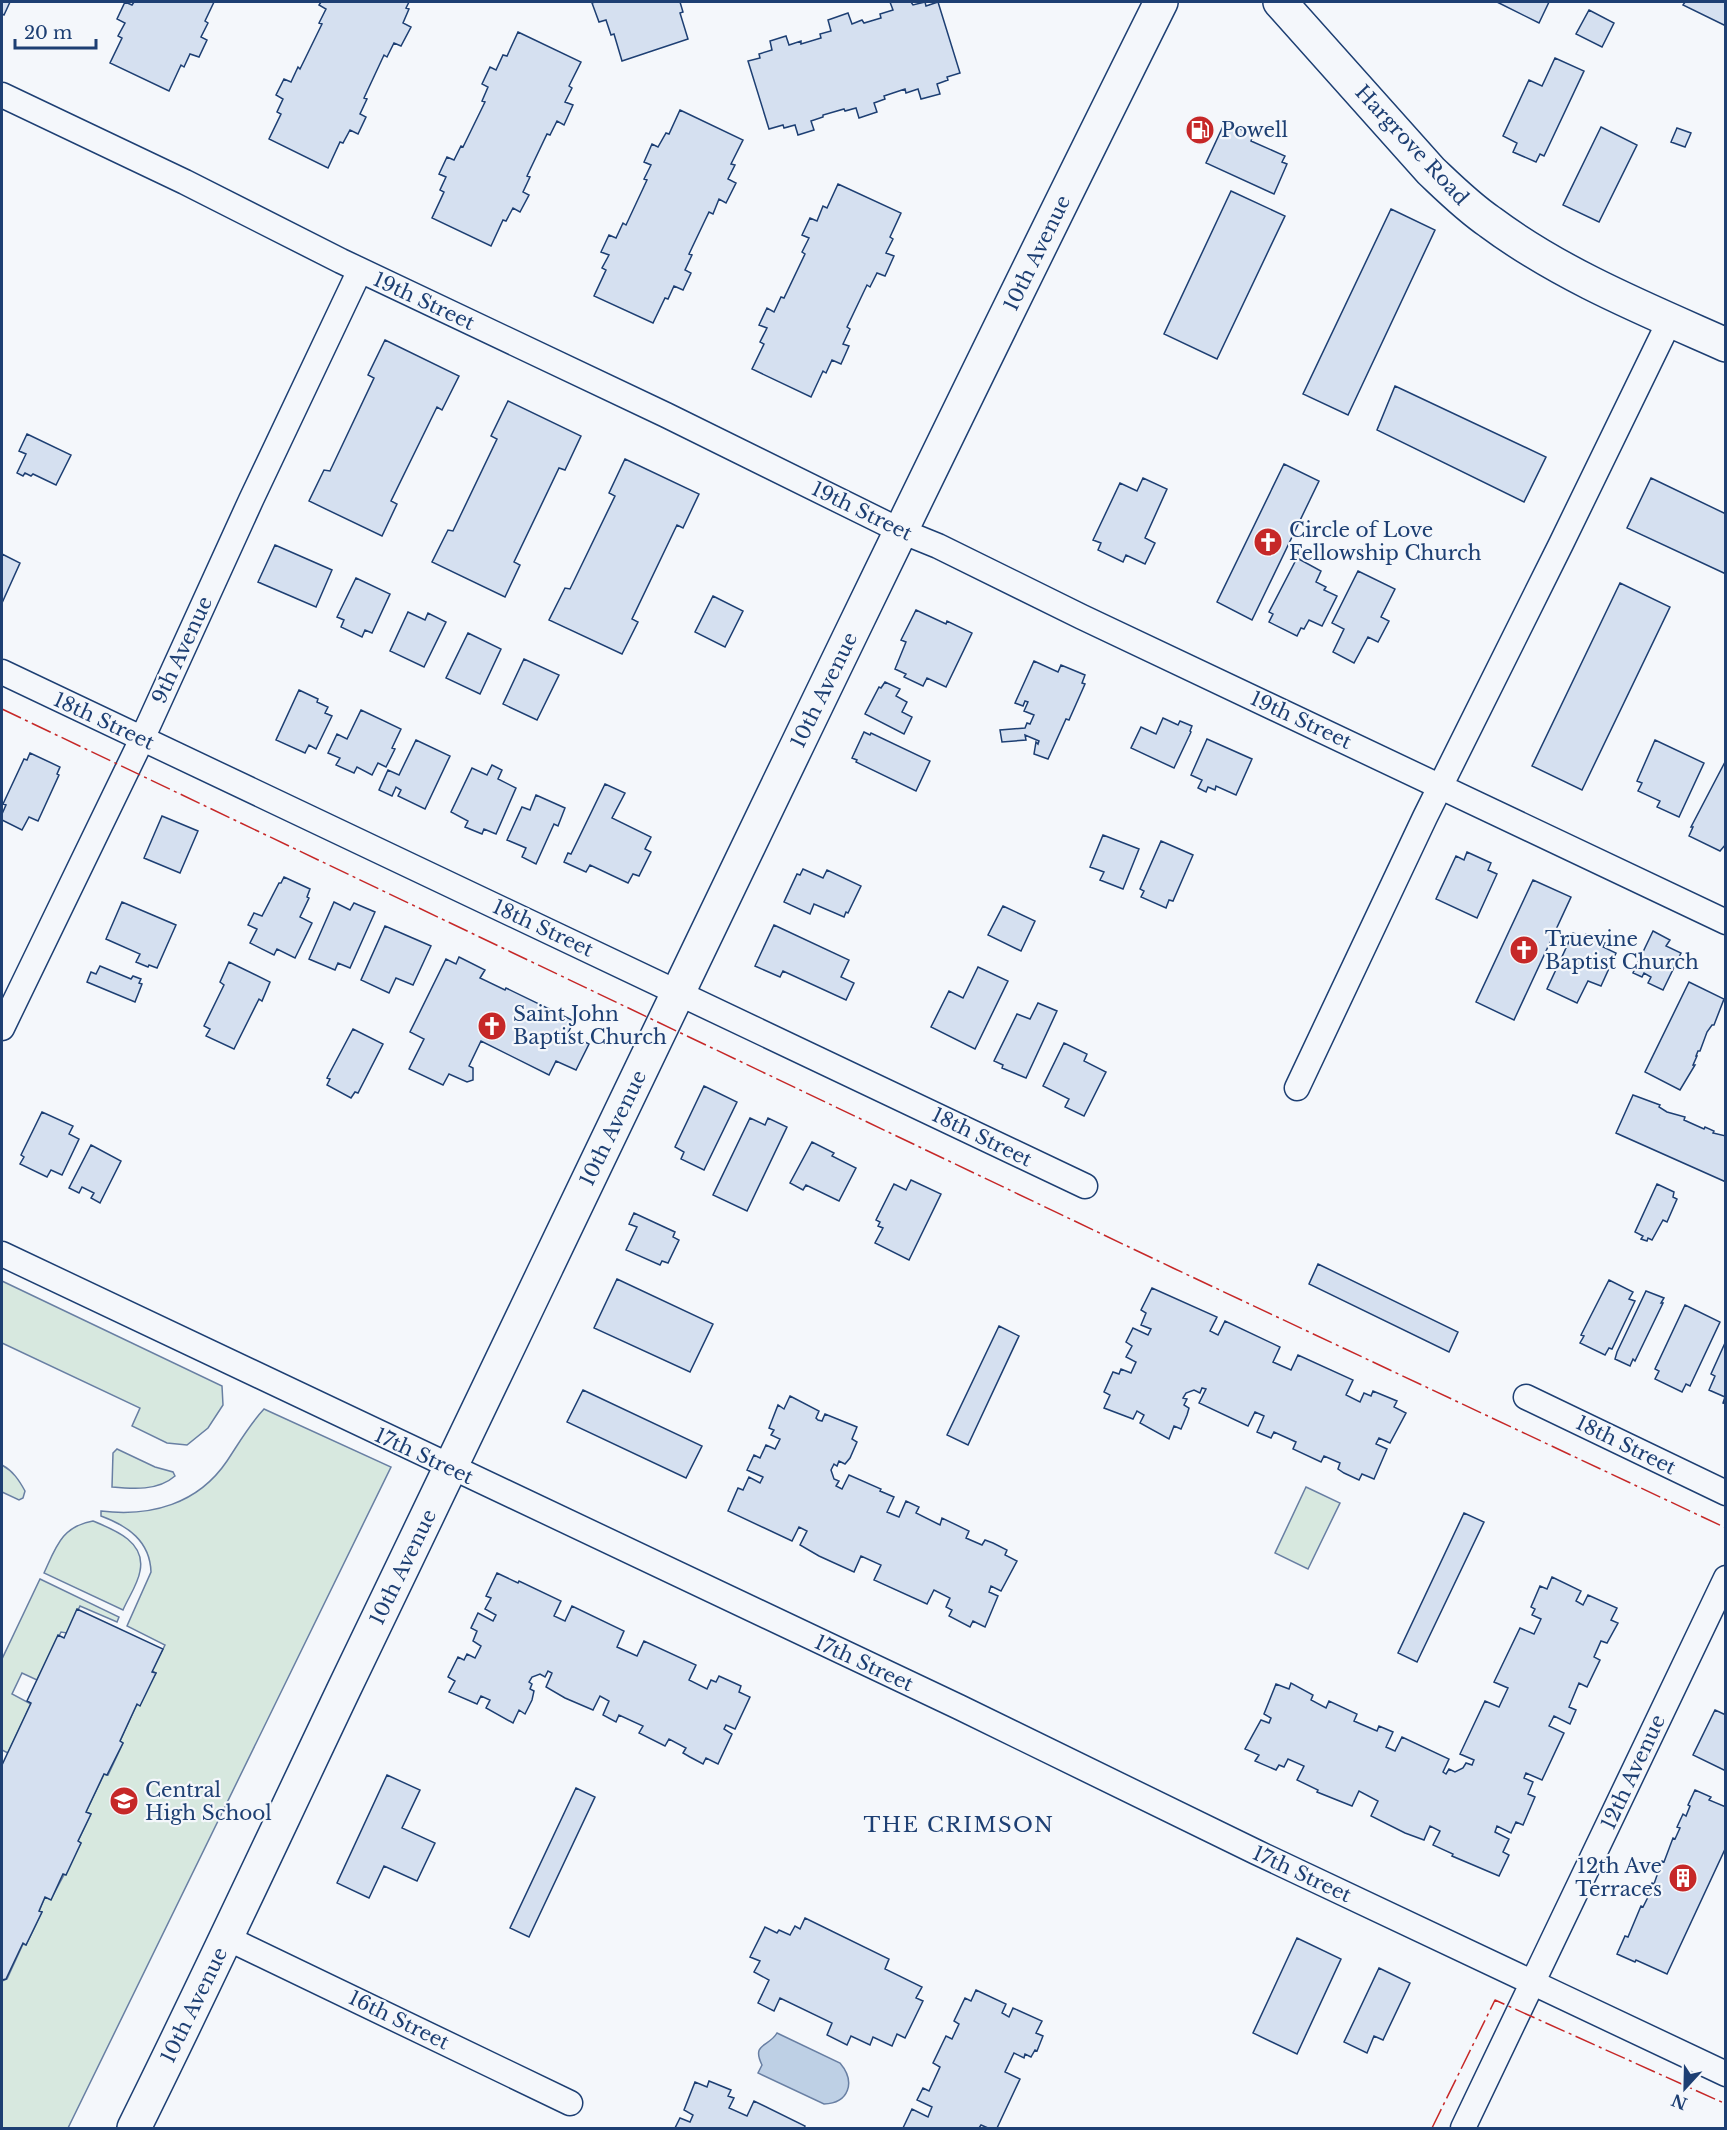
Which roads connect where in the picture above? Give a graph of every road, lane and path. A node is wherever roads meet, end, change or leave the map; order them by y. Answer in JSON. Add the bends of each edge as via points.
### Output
{"nodes":[{"id":1,"x":1161,"y":2,"type":"edge"},
{"id":2,"x":1280,"y":2,"type":"edge"},
{"id":3,"x":2,"y":95,"type":"edge"},
{"id":4,"x":360,"y":270,"type":"junction"},
{"id":5,"x":1670,"y":320,"type":"junction"},
{"id":6,"x":1725,"y":345,"type":"edge"},
{"id":7,"x":901,"y":531,"type":"junction"},
{"id":8,"x":2,"y":672,"type":"edge"},
{"id":9,"x":142,"y":739,"type":"junction"},
{"id":10,"x":1441,"y":786,"type":"junction"},
{"id":11,"x":1725,"y":922,"type":"edge"},
{"id":12,"x":679,"y":992,"type":"junction"},
{"id":13,"x":2,"y":1028,"type":"edge"},
{"id":14,"x":1297,"y":1088,"type":"dead end"},
{"id":15,"x":1085,"y":1186,"type":"dead end"},
{"id":16,"x":2,"y":1254,"type":"edge"},
{"id":17,"x":1526,"y":1397,"type":"dead end"},
{"id":18,"x":450,"y":1468,"type":"junction"},
{"id":19,"x":1725,"y":1494,"type":"edge"},
{"id":20,"x":1725,"y":1578,"type":"edge"},
{"id":21,"x":227,"y":1938,"type":"junction"},
{"id":22,"x":1533,"y":1983,"type":"junction"},
{"id":23,"x":1725,"y":2074,"type":"edge"},
{"id":24,"x":570,"y":2103,"type":"dead end"},
{"id":25,"x":134,"y":2128,"type":"edge"},
{"id":26,"x":1463,"y":2128,"type":"edge"}],
"edges":[{"from":1,"to":7,"type":"main road","name":"10th Avenue"},
{"from":2,"to":5,"type":"main road","name":"Hargrove Road","via":[[1431,171],[1470,207],[1508,235],[1582,279]]},
{"from":3,"to":4,"type":"street","name":"19th Street"},
{"from":4,"to":7,"type":"street","name":"19th Street"},
{"from":4,"to":9,"type":"street","name":"9th Avenue"},
{"from":5,"to":6,"type":"main road","name":"Hargrove Road"},
{"from":5,"to":10,"type":"street"},
{"from":7,"to":10,"type":"street","name":"19th Street"},
{"from":7,"to":12,"type":"main road","name":"10th Avenue"},
{"from":8,"to":9,"type":"street","name":"18th Street"},
{"from":9,"to":12,"type":"street","name":"18th Street"},
{"from":9,"to":13,"type":"street","name":"9th Avenue"},
{"from":10,"to":11,"type":"street","name":"19th Street"},
{"from":10,"to":14,"type":"street"},
{"from":12,"to":15,"type":"street","name":"18th Street"},
{"from":12,"to":18,"type":"main road","name":"10th Avenue"},
{"from":16,"to":18,"type":"street","name":"17th Street"},
{"from":17,"to":19,"type":"street","name":"18th Street"},
{"from":18,"to":21,"type":"main road","name":"10th Avenue"},
{"from":18,"to":22,"type":"street","name":"17th Street"},
{"from":20,"to":22,"type":"street","name":"12th Avenue"},
{"from":21,"to":24,"type":"street","name":"16th Street"},
{"from":21,"to":25,"type":"main road","name":"10th Avenue"},
{"from":22,"to":23,"type":"street","name":"17th Street"},
{"from":22,"to":26,"type":"street","name":"12th Avenue"}]}
